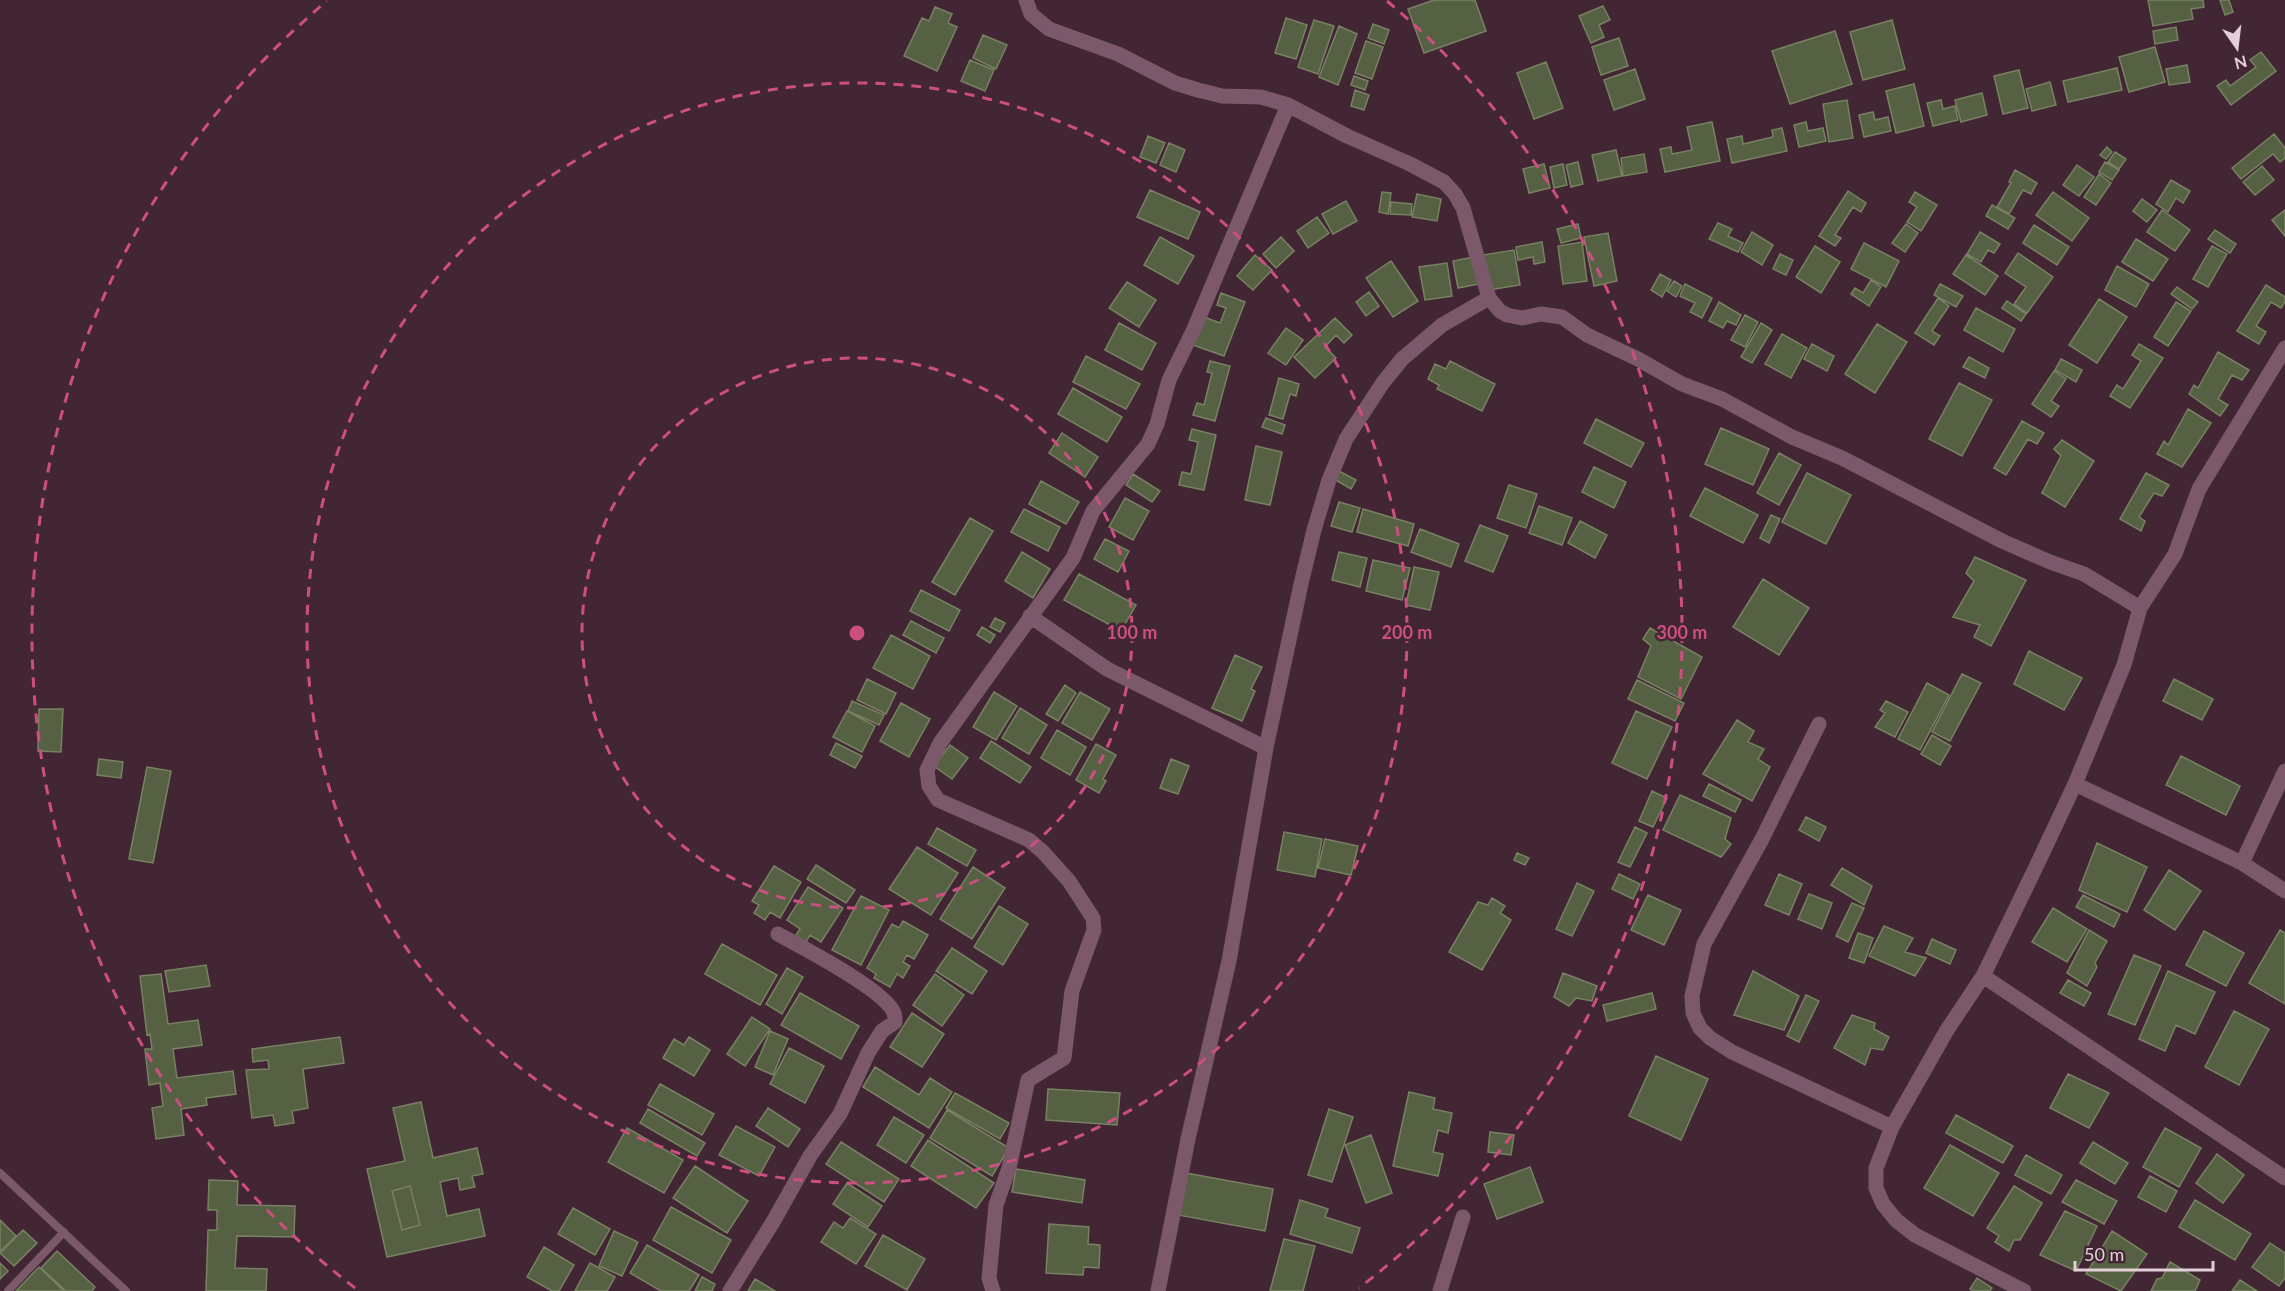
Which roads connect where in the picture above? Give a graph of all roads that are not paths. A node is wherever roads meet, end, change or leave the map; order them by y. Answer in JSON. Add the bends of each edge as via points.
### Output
{"nodes":[{"id":1,"x":1026,"y":0,"type":"edge"},
{"id":2,"x":1288,"y":105,"type":"junction"},
{"id":3,"x":1489,"y":298,"type":"junction"},
{"id":4,"x":2285,"y":348,"type":"edge"},
{"id":5,"x":2140,"y":608,"type":"junction"},
{"id":6,"x":1030,"y":615,"type":"junction"},
{"id":7,"x":1820,"y":724,"type":"dead end"},
{"id":8,"x":1266,"y":748,"type":"junction"},
{"id":9,"x":2285,"y":771,"type":"edge"},
{"id":10,"x":2075,"y":784,"type":"junction"},
{"id":11,"x":2241,"y":863,"type":"junction"},
{"id":12,"x":2285,"y":891,"type":"edge"},
{"id":13,"x":778,"y":934,"type":"dead end"},
{"id":14,"x":1983,"y":976,"type":"junction"},
{"id":15,"x":1892,"y":1127,"type":"junction"},
{"id":16,"x":0,"y":1173,"type":"edge"},
{"id":17,"x":2285,"y":1178,"type":"edge"},
{"id":18,"x":1463,"y":1217,"type":"dead end"},
{"id":19,"x":64,"y":1232,"type":"junction"},
{"id":20,"x":8,"y":1291,"type":"edge"},
{"id":21,"x":126,"y":1291,"type":"edge"},
{"id":22,"x":730,"y":1291,"type":"edge"},
{"id":23,"x":993,"y":1291,"type":"edge"},
{"id":24,"x":1158,"y":1291,"type":"edge"},
{"id":25,"x":1440,"y":1291,"type":"edge"},
{"id":26,"x":2024,"y":1291,"type":"edge"}],
"edges":[{"from":1,"to":2,"type":"street","via":[[1031,14],[1048,28],[1118,54],[1175,82],[1210,94],[1261,97]]},
{"from":2,"to":3,"type":"street","via":[[1444,182],[1462,208]]},
{"from":2,"to":6,"type":"street","via":[[1169,380],[1148,444],[1093,511],[1073,558]]},
{"from":3,"to":5,"type":"street","via":[[1500,311],[1514,317],[1562,317],[1682,384],[1722,399],[2002,541],[2084,574]]},
{"from":3,"to":8,"type":"street","via":[[1442,325],[1402,359],[1346,439],[1314,530]]},
{"from":4,"to":5,"type":"street","via":[[2199,489],[2175,554]]},
{"from":5,"to":10,"type":"street","via":[[2124,665]]},
{"from":6,"to":8,"type":"street","via":[[1107,669]]},
{"from":6,"to":23,"type":"street","via":[[940,743],[927,770],[929,786],[938,800],[1029,840],[1043,852],[1069,881],[1093,918],[1094,930],[1072,991],[1064,1058],[1028,1080],[1009,1168],[996,1205],[989,1278]]},
{"from":7,"to":15,"type":"street","via":[[1704,944],[1692,996],[1693,1012],[1700,1028],[1732,1052]]},
{"from":8,"to":24,"type":"street","via":[[1229,961]]},
{"from":9,"to":11,"type":"street"},
{"from":10,"to":11,"type":"street"},
{"from":10,"to":14,"type":"street"},
{"from":11,"to":12,"type":"street"},
{"from":13,"to":22,"type":"street","via":[[879,996],[894,1013],[895,1022],[882,1031],[868,1053],[840,1114],[810,1156]]},
{"from":14,"to":15,"type":"street"},
{"from":14,"to":17,"type":"street"},
{"from":15,"to":26,"type":"street","via":[[1876,1168],[1876,1188],[1883,1204],[1915,1235]]},
{"from":16,"to":19,"type":"lane"},
{"from":18,"to":25,"type":"street"},
{"from":19,"to":20,"type":"lane"},
{"from":19,"to":21,"type":"lane"}]}
